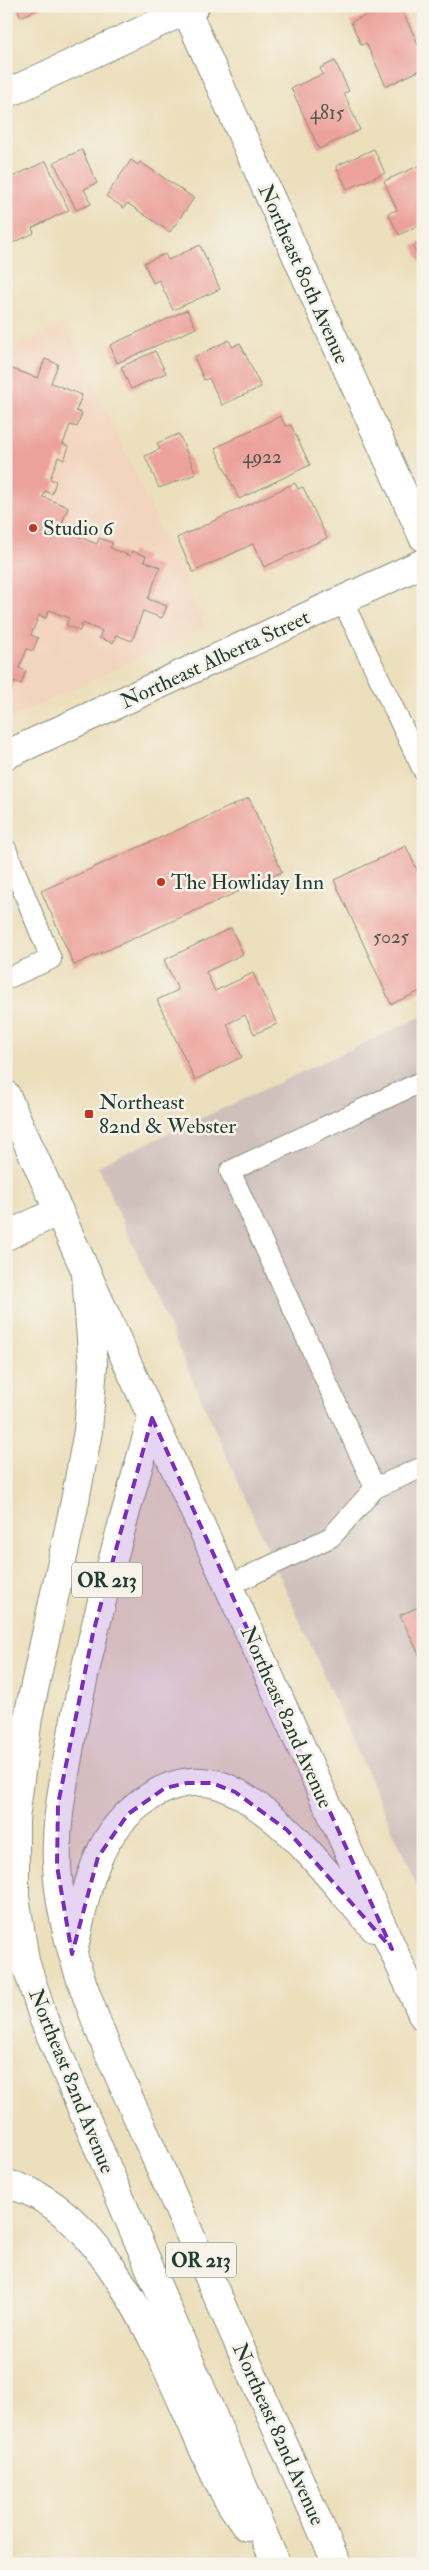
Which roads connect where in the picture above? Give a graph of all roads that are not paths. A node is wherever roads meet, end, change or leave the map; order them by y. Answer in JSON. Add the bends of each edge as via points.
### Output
{"nodes":[{"id":1,"x":190,"y":8,"type":"edge"},
{"id":2,"x":6,"y":94,"type":"edge"},
{"id":3,"x":423,"y":537,"type":"edge"},
{"id":4,"x":423,"y":562,"type":"edge"},
{"id":5,"x":342,"y":600,"type":"junction"},
{"id":6,"x":6,"y":755,"type":"edge"},
{"id":7,"x":423,"y":770,"type":"edge"},
{"id":8,"x":7,"y":853,"type":"edge"},
{"id":9,"x":6,"y":979,"type":"edge"},
{"id":10,"x":423,"y":1081,"type":"edge"},
{"id":11,"x":6,"y":1094,"type":"edge"},
{"id":12,"x":59,"y":1211,"type":"junction"},
{"id":13,"x":6,"y":1236,"type":"edge"},
{"id":14,"x":86,"y":1274,"type":"junction"},
{"id":15,"x":152,"y":1418,"type":"junction"},
{"id":16,"x":423,"y":1467,"type":"edge"},
{"id":17,"x":375,"y":1488,"type":"junction"},
{"id":18,"x":228,"y":1586,"type":"junction"},
{"id":19,"x":392,"y":1949,"type":"junction"},
{"id":20,"x":72,"y":1954,"type":"junction"},
{"id":21,"x":423,"y":2016,"type":"edge"},
{"id":22,"x":6,"y":2184,"type":"edge"},
{"id":23,"x":270,"y":2564,"type":"edge"},
{"id":24,"x":276,"y":2564,"type":"edge"},
{"id":25,"x":337,"y":2564,"type":"edge"}],
"edges":[{"from":1,"to":2,"type":"main road"},
{"from":1,"to":3,"type":"main road","name":"Northeast 80th Avenue"},
{"from":4,"to":5,"type":"main road","name":"Northeast Alberta Street"},
{"from":5,"to":6,"type":"main road","name":"Northeast Alberta Street"},
{"from":5,"to":7,"type":"lane"},
{"from":8,"to":9,"type":"lane","via":[[51,959]]},
{"from":10,"to":17,"type":"lane","via":[[230,1171]]},
{"from":11,"to":12,"type":"main road","name":"Northeast 82nd Avenue","number":"OR 213"},
{"from":12,"to":13,"type":"main road"},
{"from":12,"to":14,"type":"main road","name":"Northeast 82nd Avenue","number":"OR 213"},
{"from":14,"to":15,"type":"main road","name":"Northeast 82nd Avenue","number":"OR 213"},
{"from":14,"to":24,"type":"main road","name":"Northeast 82nd Avenue","number":"OR 213","via":[[93,1364],[88,1431],[28,1717],[15,1819],[17,1905],[25,1961],[44,2020]]},
{"from":15,"to":18,"type":"main road","name":"Northeast 82nd Avenue"},
{"from":15,"to":20,"type":"main road","name":"Northeast 82nd Avenue","number":"OR 213","via":[[93,1633],[58,1804],[57,1866]]},
{"from":16,"to":17,"type":"lane"},
{"from":17,"to":18,"type":"lane","via":[[331,1537]]},
{"from":18,"to":19,"type":"main road","name":"Northeast 82nd Avenue"},
{"from":19,"to":20,"type":"main road","via":[[287,1830],[268,1814],[212,1783],[186,1782],[165,1788],[146,1799],[110,1835],[98,1857]]},
{"from":19,"to":21,"type":"main road","name":"Northeast 82nd Avenue"},
{"from":20,"to":25,"type":"main road","name":"Northeast 82nd Avenue","number":"OR 213","via":[[108,2051]]},
{"from":22,"to":23,"type":"main road","via":[[42,2197],[62,2211],[115,2272],[166,2368],[223,2490]]}]}
